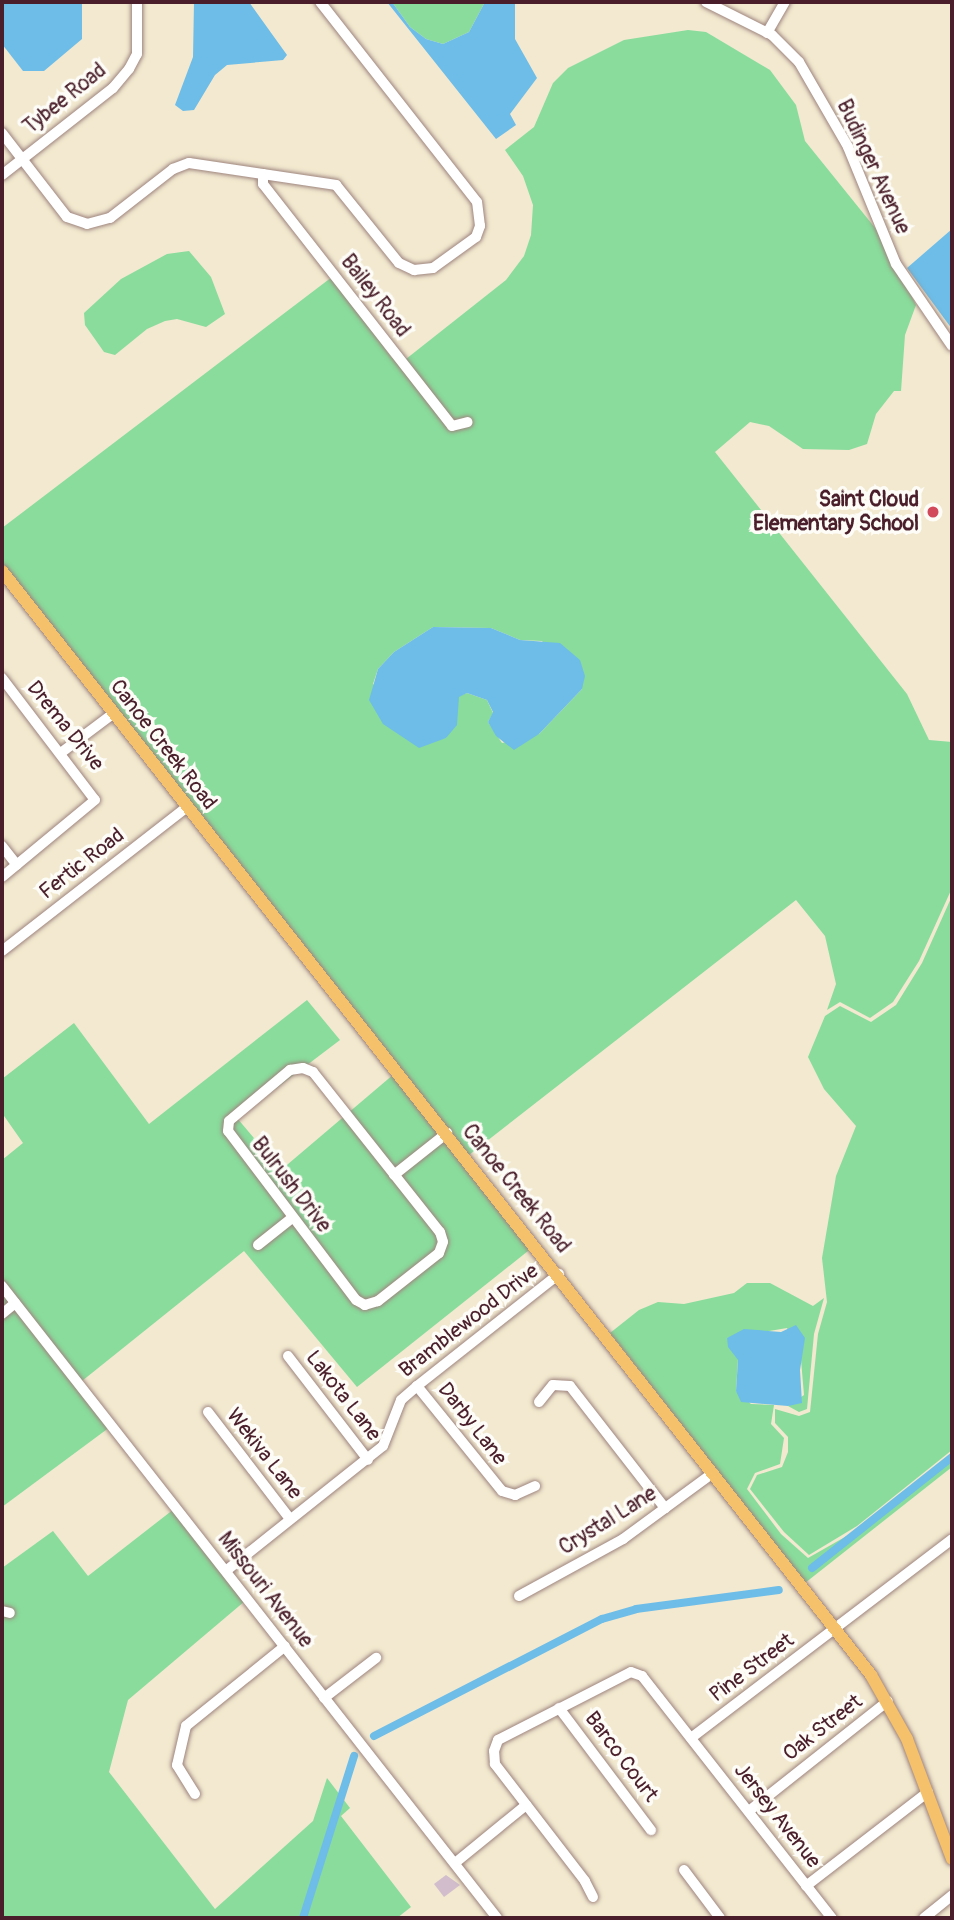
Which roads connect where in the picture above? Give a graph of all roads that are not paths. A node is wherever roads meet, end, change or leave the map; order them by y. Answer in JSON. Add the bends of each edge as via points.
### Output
{"nodes":[{"id":1,"x":137,"y":2,"type":"edge"},
{"id":2,"x":320,"y":2,"type":"edge"},
{"id":3,"x":706,"y":2,"type":"edge"},
{"id":4,"x":785,"y":2,"type":"edge"},
{"id":5,"x":767,"y":33,"type":"junction"},
{"id":6,"x":2,"y":133,"type":"edge"},
{"id":7,"x":22,"y":159,"type":"junction"},
{"id":8,"x":263,"y":174,"type":"junction"},
{"id":9,"x":2,"y":175,"type":"edge"},
{"id":10,"x":952,"y":346,"type":"edge"},
{"id":11,"x":468,"y":422,"type":"dead end"},
{"id":12,"x":2,"y":571,"type":"edge"},
{"id":13,"x":2,"y":678,"type":"edge"},
{"id":14,"x":114,"y":713,"type":"junction"},
{"id":15,"x":62,"y":752,"type":"junction"},
{"id":16,"x":187,"y":807,"type":"junction"},
{"id":17,"x":2,"y":846,"type":"edge"},
{"id":18,"x":17,"y":865,"type":"junction"},
{"id":19,"x":2,"y":877,"type":"edge"},
{"id":20,"x":2,"y":951,"type":"edge"},
{"id":21,"x":447,"y":1133,"type":"junction"},
{"id":22,"x":394,"y":1175,"type":"junction"},
{"id":23,"x":292,"y":1217,"type":"junction"},
{"id":24,"x":258,"y":1245,"type":"dead end"},
{"id":25,"x":559,"y":1274,"type":"junction"},
{"id":26,"x":2,"y":1286,"type":"edge"},
{"id":27,"x":15,"y":1303,"type":"junction"},
{"id":28,"x":2,"y":1314,"type":"edge"},
{"id":29,"x":288,"y":1356,"type":"dead end"},
{"id":30,"x":417,"y":1386,"type":"junction"},
{"id":31,"x":539,"y":1402,"type":"dead end"},
{"id":32,"x":208,"y":1412,"type":"dead end"},
{"id":33,"x":368,"y":1460,"type":"junction"},
{"id":34,"x":713,"y":1472,"type":"junction"},
{"id":35,"x":535,"y":1486,"type":"dead end"},
{"id":36,"x":666,"y":1508,"type":"junction"},
{"id":37,"x":290,"y":1519,"type":"junction"},
{"id":38,"x":952,"y":1539,"type":"edge"},
{"id":39,"x":227,"y":1570,"type":"junction"},
{"id":40,"x":519,"y":1596,"type":"dead end"},
{"id":41,"x":836,"y":1629,"type":"junction"},
{"id":42,"x":285,"y":1646,"type":"junction"},
{"id":43,"x":376,"y":1658,"type":"dead end"},
{"id":44,"x":324,"y":1698,"type":"junction"},
{"id":45,"x":888,"y":1701,"type":"junction"},
{"id":46,"x":559,"y":1709,"type":"junction"},
{"id":47,"x":691,"y":1738,"type":"junction"},
{"id":48,"x":928,"y":1792,"type":"junction"},
{"id":49,"x":195,"y":1794,"type":"dead end"},
{"id":50,"x":526,"y":1805,"type":"junction"},
{"id":51,"x":749,"y":1811,"type":"junction"},
{"id":52,"x":651,"y":1830,"type":"dead end"},
{"id":53,"x":952,"y":1859,"type":"edge"},
{"id":54,"x":455,"y":1863,"type":"junction"},
{"id":55,"x":684,"y":1870,"type":"dead end"},
{"id":56,"x":806,"y":1886,"type":"junction"},
{"id":57,"x":952,"y":1895,"type":"edge"},
{"id":58,"x":593,"y":1897,"type":"dead end"},
{"id":59,"x":714,"y":1916,"type":"edge"},
{"id":60,"x":497,"y":1918,"type":"edge"},
{"id":61,"x":832,"y":1918,"type":"edge"},
{"id":62,"x":924,"y":1918,"type":"edge"}],
"edges":[{"from":1,"to":7,"type":"street","name":"Tybee Road","via":[[137,54],[129,69],[113,88]]},
{"from":2,"to":8,"type":"street","via":[[477,202],[480,226],[476,237],[448,261],[414,270],[399,263],[336,185]]},
{"from":3,"to":5,"type":"street","name":"Budinger Avenue"},
{"from":4,"to":5,"type":"street"},
{"from":5,"to":10,"type":"street","name":"Budinger Avenue","via":[[799,62],[824,104],[848,147],[896,264],[914,297]]},
{"from":6,"to":7,"type":"street"},
{"from":7,"to":8,"type":"street","via":[[67,216],[87,224],[110,218],[173,169],[188,163]]},
{"from":7,"to":9,"type":"street","name":"Tybee Road"},
{"from":8,"to":11,"type":"street","name":"Bailey Road","via":[[262,184],[452,426]]},
{"from":12,"to":14,"type":"main road","name":"Canoe Creek Road"},
{"from":13,"to":15,"type":"street","name":"Drema Drive"},
{"from":14,"to":15,"type":"street"},
{"from":14,"to":16,"type":"main road","name":"Canoe Creek Road"},
{"from":15,"to":18,"type":"street","name":"Drema Drive","via":[[94,800]]},
{"from":16,"to":20,"type":"street","name":"Fertic Road"},
{"from":16,"to":21,"type":"main road","name":"Canoe Creek Road"},
{"from":17,"to":18,"type":"street"},
{"from":18,"to":19,"type":"street"},
{"from":21,"to":22,"type":"street"},
{"from":21,"to":25,"type":"main road","name":"Canoe Creek Road"},
{"from":22,"to":23,"type":"street","name":"Bulrush Drive","via":[[440,1231],[443,1242],[439,1253],[378,1301],[365,1305],[356,1300]]},
{"from":22,"to":23,"type":"street","name":"Bulrush Drive","via":[[313,1072],[290,1070],[229,1121],[228,1131]]},
{"from":23,"to":24,"type":"street"},
{"from":25,"to":30,"type":"street","name":"Bramblewood Drive"},
{"from":25,"to":34,"type":"main road","name":"Canoe Creek Road"},
{"from":26,"to":27,"type":"street","name":"Missouri Avenue"},
{"from":27,"to":28,"type":"street"},
{"from":27,"to":39,"type":"street","name":"Missouri Avenue"},
{"from":29,"to":33,"type":"street","name":"Lakota Lane"},
{"from":30,"to":33,"type":"street","name":"Bramblewood Drive","via":[[401,1400],[383,1446]]},
{"from":30,"to":35,"type":"street","name":"Darby Lane","via":[[502,1491],[515,1495]]},
{"from":31,"to":36,"type":"street","via":[[553,1385],[570,1386]]},
{"from":32,"to":37,"type":"street","name":"Wekiva Lane"},
{"from":33,"to":37,"type":"street","name":"Bramblewood Drive"},
{"from":34,"to":36,"type":"street","name":"Crystal Lane"},
{"from":34,"to":41,"type":"main road","name":"Canoe Creek Road"},
{"from":36,"to":40,"type":"street","name":"Crystal Lane","via":[[623,1539]]},
{"from":37,"to":39,"type":"street","name":"Bramblewood Drive"},
{"from":38,"to":41,"type":"street","name":"Pine Street"},
{"from":39,"to":42,"type":"street","name":"Missouri Avenue"},
{"from":41,"to":45,"type":"main road","name":"Canoe Creek Road"},
{"from":41,"to":47,"type":"street","name":"Pine Street"},
{"from":42,"to":44,"type":"street","name":"Missouri Avenue"},
{"from":42,"to":49,"type":"street","via":[[186,1726],[177,1765]]},
{"from":43,"to":44,"type":"street"},
{"from":44,"to":54,"type":"street","name":"Missouri Avenue"},
{"from":45,"to":48,"type":"main road","name":"Canoe Creek Road"},
{"from":45,"to":51,"type":"street","name":"Oak Street"},
{"from":46,"to":47,"type":"street","name":"Jersey Avenue","via":[[631,1672],[642,1676]]},
{"from":46,"to":50,"type":"street","name":"Jersey Avenue","via":[[498,1740],[495,1764]]},
{"from":46,"to":52,"type":"street","name":"Barco Court"},
{"from":47,"to":51,"type":"street","name":"Jersey Avenue"},
{"from":48,"to":53,"type":"main road","name":"Canoe Creek Road"},
{"from":48,"to":56,"type":"street"},
{"from":50,"to":54,"type":"street"},
{"from":50,"to":58,"type":"street"},
{"from":51,"to":56,"type":"street","name":"Jersey Avenue"},
{"from":54,"to":60,"type":"street","name":"Missouri Avenue"},
{"from":55,"to":59,"type":"street"},
{"from":56,"to":61,"type":"street","name":"Jersey Avenue"},
{"from":57,"to":62,"type":"street"}]}
